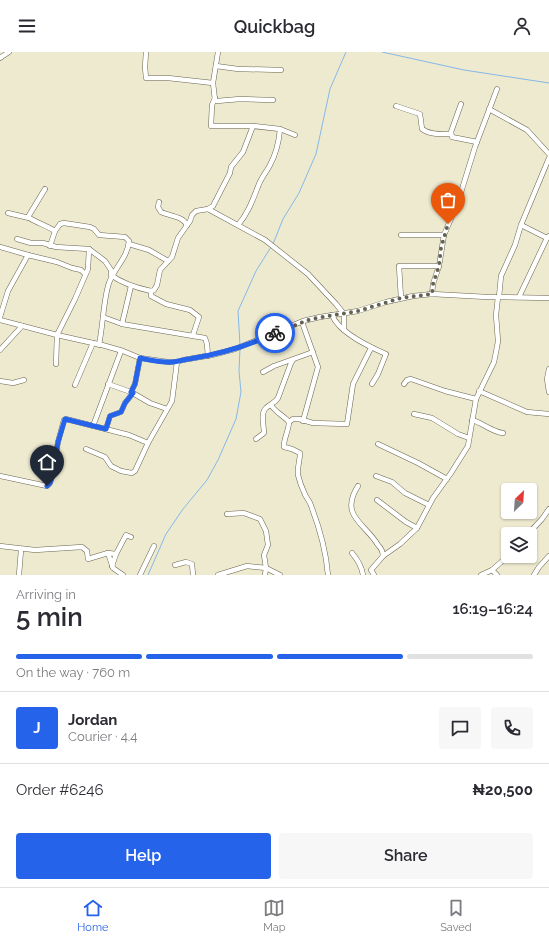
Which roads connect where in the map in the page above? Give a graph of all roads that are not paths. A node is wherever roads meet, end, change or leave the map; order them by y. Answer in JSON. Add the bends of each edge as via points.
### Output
{"nodes":[{"id":1,"x":8,"y":52,"type":"edge"},
{"id":2,"x":146,"y":52,"type":"edge"},
{"id":3,"x":218,"y":52,"type":"edge"},
{"id":4,"x":0,"y":58,"type":"edge"},
{"id":5,"x":216,"y":66,"type":"junction"},
{"id":6,"x":281,"y":70,"type":"dead end"},
{"id":7,"x":213,"y":83,"type":"junction"},
{"id":8,"x":497,"y":89,"type":"dead end"},
{"id":9,"x":215,"y":98,"type":"junction"},
{"id":10,"x":273,"y":100,"type":"dead end"},
{"id":11,"x":461,"y":104,"type":"dead end"},
{"id":12,"x":396,"y":106,"type":"dead end"},
{"id":13,"x":489,"y":109,"type":"junction"},
{"id":14,"x":253,"y":126,"type":"junction"},
{"id":15,"x":280,"y":129,"type":"junction"},
{"id":16,"x":295,"y":134,"type":"dead end"},
{"id":17,"x":451,"y":134,"type":"junction"},
{"id":18,"x":477,"y":142,"type":"junction"},
{"id":19,"x":549,"y":154,"type":"edge"},
{"id":20,"x":549,"y":158,"type":"edge"},
{"id":21,"x":45,"y":189,"type":"dead end"},
{"id":22,"x":159,"y":202,"type":"dead end"},
{"id":23,"x":208,"y":209,"type":"junction"},
{"id":24,"x":8,"y":213,"type":"dead end"},
{"id":25,"x":29,"y":218,"type":"junction"},
{"id":26,"x":187,"y":224,"type":"junction"},
{"id":27,"x":238,"y":225,"type":"junction"},
{"id":28,"x":521,"y":225,"type":"junction"},
{"id":29,"x":55,"y":231,"type":"junction"},
{"id":30,"x":401,"y":235,"type":"dead end"},
{"id":31,"x":444,"y":235,"type":"junction"},
{"id":32,"x":548,"y":237,"type":"edge"},
{"id":33,"x":17,"y":239,"type":"dead end"},
{"id":34,"x":129,"y":244,"type":"junction"},
{"id":35,"x":50,"y":246,"type":"junction"},
{"id":36,"x":0,"y":247,"type":"edge"},
{"id":37,"x":89,"y":249,"type":"junction"},
{"id":38,"x":28,"y":255,"type":"junction"},
{"id":39,"x":168,"y":261,"type":"junction"},
{"id":40,"x":439,"y":266,"type":"junction"},
{"id":41,"x":85,"y":274,"type":"junction"},
{"id":42,"x":111,"y":275,"type":"junction"},
{"id":43,"x":131,"y":286,"type":"junction"},
{"id":44,"x":151,"y":291,"type":"junction"},
{"id":45,"x":432,"y":294,"type":"junction"},
{"id":46,"x":498,"y":297,"type":"junction"},
{"id":47,"x":519,"y":297,"type":"junction"},
{"id":48,"x":401,"y":298,"type":"junction"},
{"id":49,"x":549,"y":298,"type":"edge"},
{"id":50,"x":344,"y":314,"type":"junction"},
{"id":51,"x":332,"y":315,"type":"junction"},
{"id":52,"x":103,"y":317,"type":"junction"},
{"id":53,"x":0,"y":318,"type":"edge"},
{"id":54,"x":302,"y":322,"type":"junction"},
{"id":55,"x":122,"y":324,"type":"junction"},
{"id":56,"x":19,"y":326,"type":"junction"},
{"id":57,"x":344,"y":330,"type":"junction"},
{"id":58,"x":57,"y":335,"type":"junction"},
{"id":59,"x":193,"y":335,"type":"junction"},
{"id":60,"x":93,"y":343,"type":"junction"},
{"id":61,"x":99,"y":345,"type":"junction"},
{"id":62,"x":371,"y":348,"type":"junction"},
{"id":63,"x":0,"y":350,"type":"edge"},
{"id":64,"x":121,"y":351,"type":"junction"},
{"id":65,"x":313,"y":352,"type":"junction"},
{"id":66,"x":208,"y":356,"type":"junction"},
{"id":67,"x":140,"y":358,"type":"junction"},
{"id":68,"x":293,"y":360,"type":"junction"},
{"id":69,"x":177,"y":362,"type":"junction"},
{"id":70,"x":56,"y":364,"type":"dead end"},
{"id":71,"x":549,"y":369,"type":"edge"},
{"id":72,"x":263,"y":372,"type":"dead end"},
{"id":73,"x":24,"y":380,"type":"dead end"},
{"id":74,"x":0,"y":381,"type":"edge"},
{"id":75,"x":108,"y":384,"type":"junction"},
{"id":76,"x":372,"y":384,"type":"dead end"},
{"id":77,"x":404,"y":384,"type":"dead end"},
{"id":78,"x":75,"y":385,"type":"dead end"},
{"id":79,"x":479,"y":391,"type":"junction"},
{"id":80,"x":549,"y":392,"type":"edge"},
{"id":81,"x":132,"y":393,"type":"junction"},
{"id":82,"x":476,"y":399,"type":"junction"},
{"id":83,"x":271,"y":405,"type":"junction"},
{"id":84,"x":168,"y":409,"type":"junction"},
{"id":85,"x":414,"y":414,"type":"dead end"},
{"id":86,"x":549,"y":414,"type":"edge"},
{"id":87,"x":472,"y":420,"type":"junction"},
{"id":88,"x":303,"y":421,"type":"junction"},
{"id":89,"x":289,"y":422,"type":"junction"},
{"id":90,"x":93,"y":426,"type":"junction"},
{"id":91,"x":106,"y":429,"type":"junction"},
{"id":92,"x":503,"y":434,"type":"dead end"},
{"id":93,"x":469,"y":438,"type":"junction"},
{"id":94,"x":256,"y":439,"type":"dead end"},
{"id":95,"x":148,"y":443,"type":"junction"},
{"id":96,"x":378,"y":444,"type":"dead end"},
{"id":97,"x":86,"y":449,"type":"dead end"},
{"id":98,"x":0,"y":476,"type":"edge"},
{"id":99,"x":376,"y":476,"type":"dead end"},
{"id":100,"x":447,"y":479,"type":"junction"},
{"id":101,"x":358,"y":486,"type":"dead end"},
{"id":102,"x":377,"y":500,"type":"dead end"},
{"id":103,"x":429,"y":505,"type":"junction"},
{"id":104,"x":549,"y":509,"type":"edge"},
{"id":105,"x":227,"y":514,"type":"dead end"},
{"id":106,"x":535,"y":527,"type":"edge"},
{"id":107,"x":417,"y":528,"type":"junction"},
{"id":108,"x":131,"y":537,"type":"dead end"},
{"id":109,"x":0,"y":546,"type":"edge"},
{"id":110,"x":154,"y":546,"type":"dead end"},
{"id":111,"x":21,"y":550,"type":"junction"},
{"id":112,"x":108,"y":553,"type":"junction"},
{"id":113,"x":352,"y":553,"type":"dead end"},
{"id":114,"x":116,"y":554,"type":"junction"},
{"id":115,"x":383,"y":556,"type":"junction"},
{"id":116,"x":549,"y":556,"type":"edge"},
{"id":117,"x":501,"y":562,"type":"edge"},
{"id":118,"x":175,"y":564,"type":"dead end"},
{"id":119,"x":112,"y":566,"type":"junction"},
{"id":120,"x":266,"y":568,"type":"junction"},
{"id":121,"x":371,"y":570,"type":"junction"},
{"id":122,"x":492,"y":570,"type":"junction"},
{"id":123,"x":19,"y":575,"type":"edge"},
{"id":124,"x":123,"y":575,"type":"edge"},
{"id":125,"x":140,"y":575,"type":"edge"},
{"id":126,"x":193,"y":575,"type":"edge"},
{"id":127,"x":218,"y":575,"type":"edge"},
{"id":128,"x":265,"y":575,"type":"edge"},
{"id":129,"x":280,"y":575,"type":"edge"},
{"id":130,"x":328,"y":575,"type":"edge"},
{"id":131,"x":364,"y":575,"type":"edge"},
{"id":132,"x":374,"y":575,"type":"edge"},
{"id":133,"x":481,"y":575,"type":"edge"},
{"id":134,"x":497,"y":575,"type":"edge"},
{"id":135,"x":534,"y":575,"type":"edge"}],
"edges":[{"from":1,"to":4,"type":"street"},
{"from":2,"to":7,"type":"street","via":[[146,78]]},
{"from":3,"to":5,"type":"street"},
{"from":5,"to":6,"type":"street"},
{"from":5,"to":7,"type":"street"},
{"from":7,"to":9,"type":"street"},
{"from":8,"to":13,"type":"street"},
{"from":9,"to":10,"type":"street","via":[[217,101]]},
{"from":9,"to":14,"type":"street","via":[[210,126]]},
{"from":11,"to":17,"type":"street"},
{"from":12,"to":17,"type":"street","via":[[420,114],[422,129],[425,132]]},
{"from":13,"to":18,"type":"street"},
{"from":13,"to":19,"type":"street","via":[[527,130]]},
{"from":14,"to":15,"type":"street"},
{"from":14,"to":23,"type":"street","via":[[243,152],[232,167],[216,202]]},
{"from":15,"to":16,"type":"street"},
{"from":15,"to":27,"type":"street","via":[[271,164],[259,182],[247,214]]},
{"from":17,"to":18,"type":"street","via":[[452,137]]},
{"from":18,"to":31,"type":"street","via":[[458,202]]},
{"from":20,"to":28,"type":"street"},
{"from":21,"to":25,"type":"street"},
{"from":22,"to":26,"type":"street","via":[[161,212],[182,219]]},
{"from":23,"to":26,"type":"street","via":[[194,213]]},
{"from":23,"to":27,"type":"street"},
{"from":24,"to":25,"type":"street"},
{"from":25,"to":29,"type":"street"},
{"from":26,"to":39,"type":"street"},
{"from":27,"to":50,"type":"street","via":[[265,240],[308,274]]},
{"from":28,"to":32,"type":"street"},
{"from":28,"to":46,"type":"street","via":[[501,276]]},
{"from":29,"to":34,"type":"street","via":[[62,224],[82,226],[93,228],[99,235],[126,238]]},
{"from":29,"to":35,"type":"street"},
{"from":30,"to":31,"type":"street"},
{"from":31,"to":40,"type":"street"},
{"from":32,"to":47,"type":"street"},
{"from":33,"to":35,"type":"street"},
{"from":34,"to":39,"type":"street","via":[[149,250]]},
{"from":34,"to":42,"type":"street","via":[[121,264]]},
{"from":35,"to":37,"type":"street"},
{"from":36,"to":38,"type":"street"},
{"from":37,"to":41,"type":"street","via":[[88,269]]},
{"from":37,"to":42,"type":"street","via":[[105,261]]},
{"from":38,"to":41,"type":"street","via":[[57,262],[81,270]]},
{"from":38,"to":53,"type":"street","via":[[8,291]]},
{"from":39,"to":44,"type":"street","via":[[160,270],[157,285]]},
{"from":40,"to":45,"type":"street"},
{"from":40,"to":48,"type":"street","via":[[399,266]]},
{"from":41,"to":58,"type":"street"},
{"from":42,"to":43,"type":"street"},
{"from":42,"to":52,"type":"street"},
{"from":43,"to":44,"type":"street"},
{"from":43,"to":55,"type":"street"},
{"from":44,"to":59,"type":"street","via":[[151,296],[166,304],[190,310],[200,318]]},
{"from":45,"to":46,"type":"street"},
{"from":45,"to":48,"type":"street"},
{"from":46,"to":47,"type":"street"},
{"from":46,"to":79,"type":"street","via":[[498,347],[494,362]]},
{"from":47,"to":49,"type":"street"},
{"from":48,"to":50,"type":"street"},
{"from":50,"to":51,"type":"street"},
{"from":50,"to":57,"type":"street"},
{"from":51,"to":54,"type":"street"},
{"from":51,"to":57,"type":"street","via":[[335,323]]},
{"from":52,"to":55,"type":"street"},
{"from":52,"to":61,"type":"street"},
{"from":53,"to":56,"type":"street"},
{"from":54,"to":65,"type":"street"},
{"from":54,"to":66,"type":"street","via":[[235,349]]},
{"from":55,"to":59,"type":"street"},
{"from":56,"to":58,"type":"street"},
{"from":56,"to":63,"type":"street","via":[[17,332]]},
{"from":57,"to":62,"type":"street"},
{"from":58,"to":60,"type":"street"},
{"from":58,"to":70,"type":"street"},
{"from":59,"to":66,"type":"street","via":[[205,338]]},
{"from":60,"to":61,"type":"street"},
{"from":60,"to":78,"type":"street"},
{"from":61,"to":64,"type":"street"},
{"from":62,"to":76,"type":"street","via":[[386,354]]},
{"from":62,"to":88,"type":"street","via":[[353,384],[347,424]]},
{"from":64,"to":67,"type":"street"},
{"from":64,"to":75,"type":"street"},
{"from":65,"to":68,"type":"street"},
{"from":65,"to":88,"type":"street","via":[[318,370]]},
{"from":66,"to":69,"type":"street"},
{"from":67,"to":69,"type":"street"},
{"from":67,"to":81,"type":"street"},
{"from":68,"to":72,"type":"street"},
{"from":68,"to":83,"type":"street","via":[[278,398]]},
{"from":69,"to":84,"type":"street","via":[[174,398]]},
{"from":71,"to":80,"type":"street"},
{"from":73,"to":74,"type":"street"},
{"from":75,"to":81,"type":"street"},
{"from":75,"to":90,"type":"street"},
{"from":77,"to":82,"type":"street","via":[[411,379]]},
{"from":79,"to":82,"type":"street"},
{"from":79,"to":86,"type":"street","via":[[527,412]]},
{"from":81,"to":84,"type":"street"},
{"from":81,"to":91,"type":"street","via":[[121,412],[110,416]]},
{"from":82,"to":87,"type":"street"},
{"from":83,"to":89,"type":"street"},
{"from":83,"to":94,"type":"street","via":[[263,412],[264,433]]},
{"from":84,"to":95,"type":"street"},
{"from":85,"to":93,"type":"street","via":[[432,418]]},
{"from":87,"to":92,"type":"street"},
{"from":87,"to":93,"type":"street"},
{"from":88,"to":89,"type":"street","via":[[293,419]]},
{"from":89,"to":130,"type":"street","via":[[284,445],[300,453],[298,477],[320,531]]},
{"from":90,"to":91,"type":"street"},
{"from":90,"to":98,"type":"street","via":[[65,419],[52,477],[47,486]]},
{"from":91,"to":95,"type":"street"},
{"from":93,"to":100,"type":"street","via":[[468,446]]},
{"from":95,"to":97,"type":"street","via":[[138,468],[132,473],[112,466],[105,457]]},
{"from":96,"to":100,"type":"street"},
{"from":99,"to":103,"type":"street","via":[[392,482],[405,493]]},
{"from":100,"to":103,"type":"street"},
{"from":101,"to":115,"type":"street","via":[[353,495],[352,515],[374,537]]},
{"from":102,"to":107,"type":"street"},
{"from":103,"to":107,"type":"street"},
{"from":104,"to":106,"type":"street"},
{"from":105,"to":120,"type":"street","via":[[244,513],[260,519],[266,531],[268,545],[264,555]]},
{"from":107,"to":115,"type":"street"},
{"from":108,"to":114,"type":"street","via":[[126,535]]},
{"from":109,"to":111,"type":"street"},
{"from":110,"to":125,"type":"street"},
{"from":111,"to":112,"type":"street","via":[[82,547],[87,551],[88,559]]},
{"from":111,"to":123,"type":"street"},
{"from":112,"to":114,"type":"street"},
{"from":112,"to":119,"type":"street"},
{"from":113,"to":131,"type":"street"},
{"from":114,"to":119,"type":"street"},
{"from":115,"to":121,"type":"street"},
{"from":116,"to":135,"type":"street"},
{"from":117,"to":122,"type":"street"},
{"from":118,"to":126,"type":"street","via":[[192,564]]},
{"from":119,"to":124,"type":"street"},
{"from":120,"to":127,"type":"street","via":[[247,566]]},
{"from":120,"to":128,"type":"street"},
{"from":120,"to":129,"type":"street"},
{"from":121,"to":131,"type":"street"},
{"from":121,"to":132,"type":"street"},
{"from":122,"to":133,"type":"street"},
{"from":122,"to":134,"type":"street"}]}
